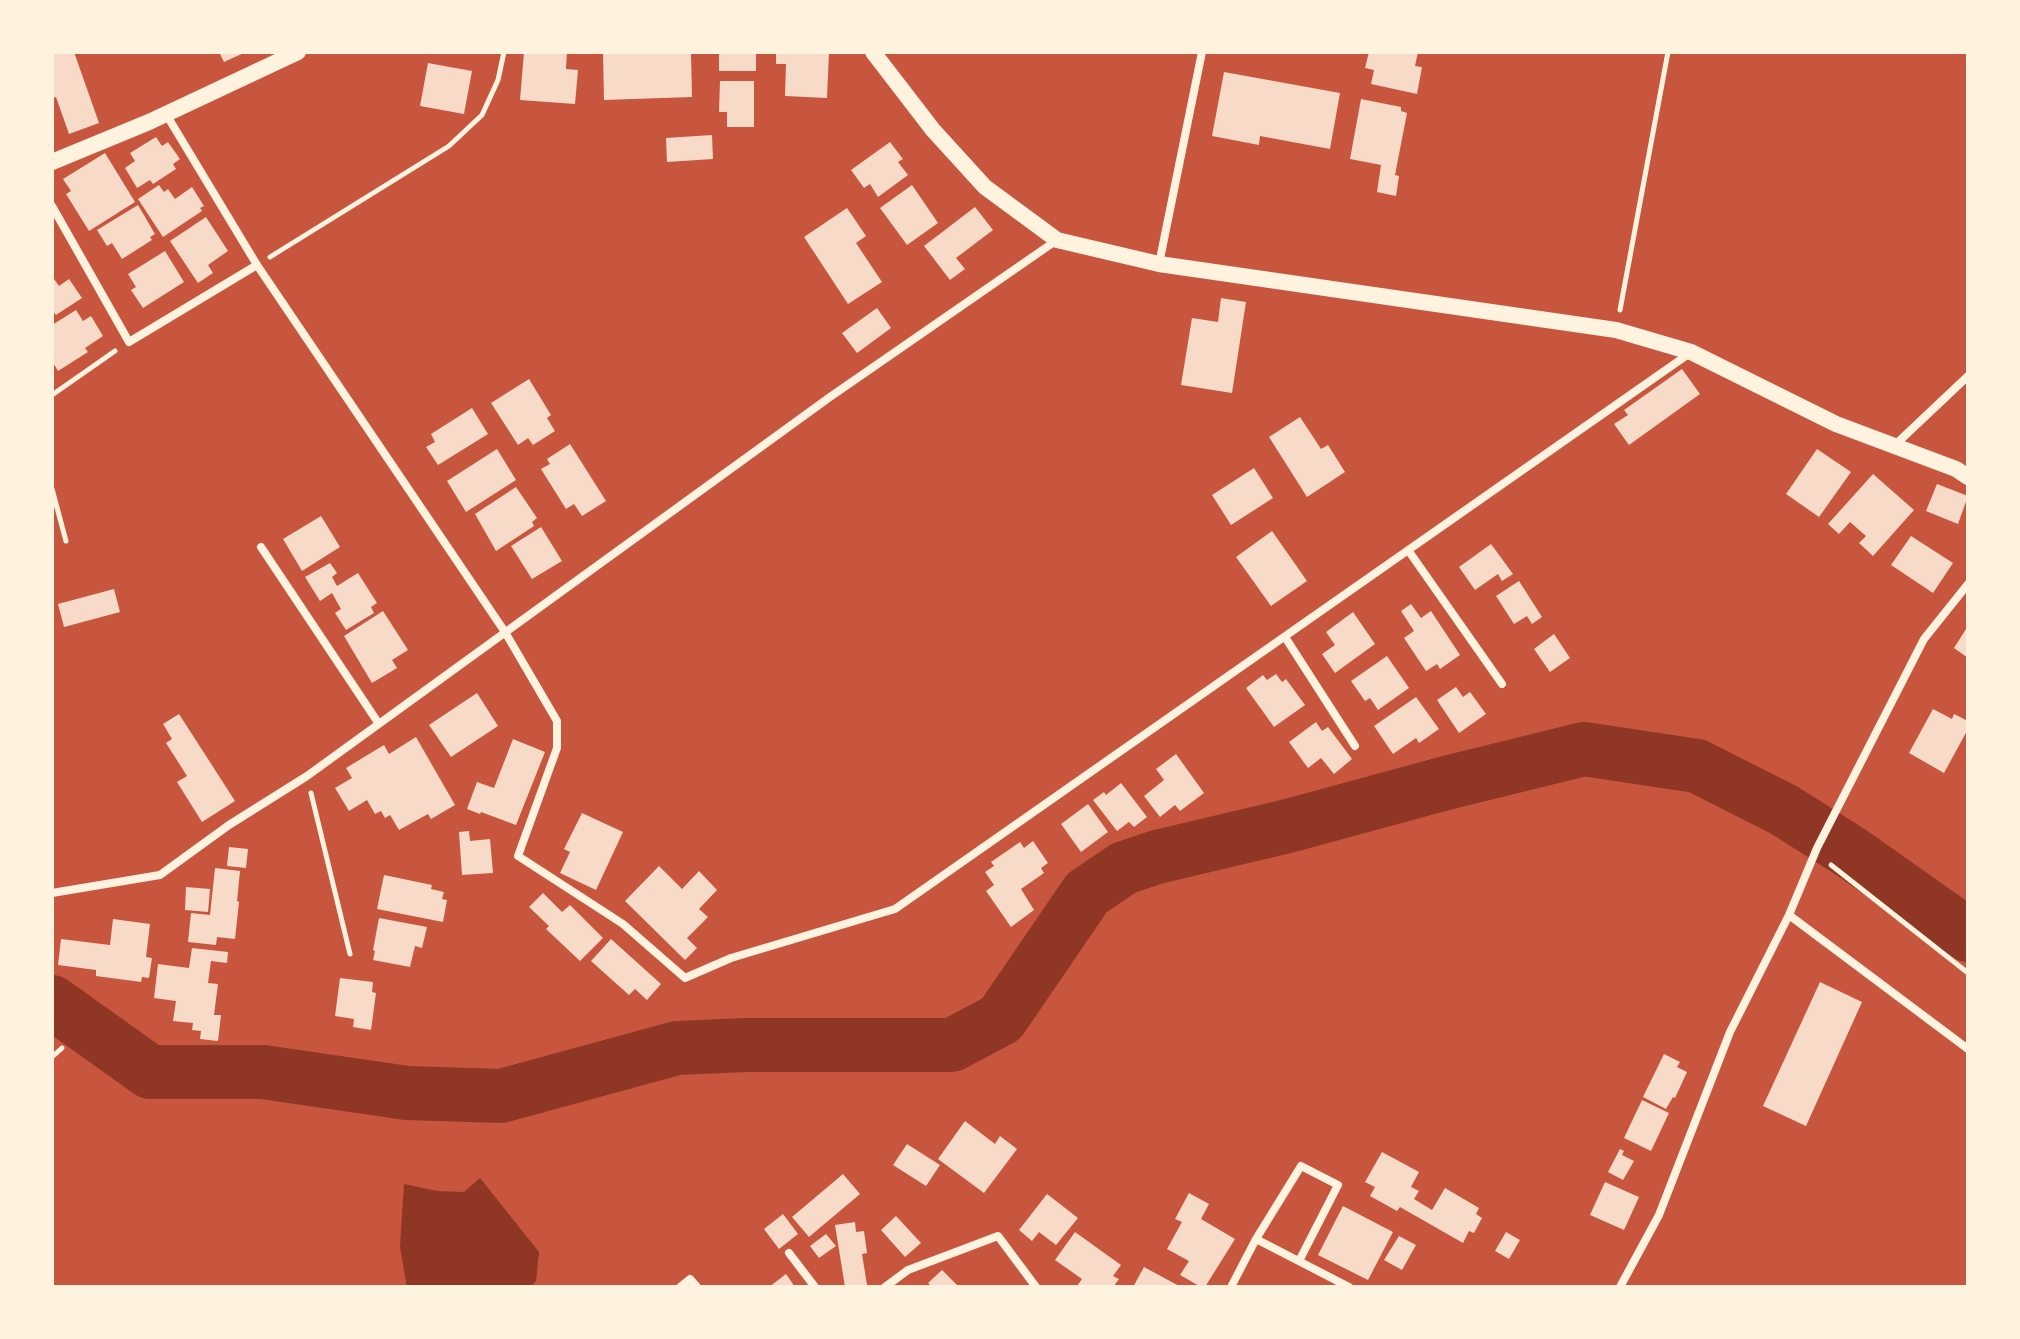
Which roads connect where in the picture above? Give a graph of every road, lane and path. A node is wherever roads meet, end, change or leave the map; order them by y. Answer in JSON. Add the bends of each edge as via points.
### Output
{"nodes":[{"id":1,"x":298,"y":52,"type":"edge"},
{"id":2,"x":504,"y":52,"type":"edge"},
{"id":3,"x":873,"y":52,"type":"edge"},
{"id":4,"x":1202,"y":52,"type":"edge"},
{"id":5,"x":1668,"y":52,"type":"edge"},
{"id":6,"x":166,"y":114,"type":"junction"},
{"id":7,"x":52,"y":162,"type":"edge"},
{"id":8,"x":52,"y":206,"type":"edge"},
{"id":9,"x":1057,"y":240,"type":"junction"},
{"id":10,"x":1159,"y":264,"type":"junction"},
{"id":11,"x":257,"y":265,"type":"junction"},
{"id":12,"x":1616,"y":330,"type":"junction"},
{"id":13,"x":129,"y":342,"type":"junction"},
{"id":14,"x":1691,"y":352,"type":"junction"},
{"id":15,"x":1968,"y":376,"type":"edge"},
{"id":16,"x":52,"y":395,"type":"edge"},
{"id":17,"x":1894,"y":445,"type":"junction"},
{"id":18,"x":1968,"y":477,"type":"edge"},
{"id":19,"x":52,"y":489,"type":"edge"},
{"id":20,"x":66,"y":541,"type":"dead end"},
{"id":21,"x":261,"y":547,"type":"dead end"},
{"id":22,"x":1408,"y":550,"type":"junction"},
{"id":23,"x":1968,"y":584,"type":"edge"},
{"id":24,"x":505,"y":632,"type":"junction"},
{"id":25,"x":1285,"y":637,"type":"junction"},
{"id":26,"x":1502,"y":684,"type":"dead end"},
{"id":27,"x":379,"y":724,"type":"junction"},
{"id":28,"x":1355,"y":746,"type":"dead end"},
{"id":29,"x":307,"y":776,"type":"junction"},
{"id":30,"x":1816,"y":850,"type":"junction"},
{"id":31,"x":52,"y":893,"type":"edge"},
{"id":32,"x":1789,"y":915,"type":"junction"},
{"id":33,"x":350,"y":954,"type":"dead end"},
{"id":34,"x":1968,"y":973,"type":"edge"},
{"id":35,"x":62,"y":1048,"type":"dead end"},
{"id":36,"x":1968,"y":1049,"type":"edge"},
{"id":37,"x":52,"y":1057,"type":"edge"},
{"id":38,"x":1256,"y":1239,"type":"junction"},
{"id":39,"x":789,"y":1253,"type":"dead end"},
{"id":40,"x":1299,"y":1261,"type":"junction"},
{"id":41,"x":680,"y":1287,"type":"edge"},
{"id":42,"x":697,"y":1287,"type":"edge"},
{"id":43,"x":815,"y":1287,"type":"edge"},
{"id":44,"x":885,"y":1287,"type":"edge"},
{"id":45,"x":1036,"y":1287,"type":"edge"},
{"id":46,"x":1231,"y":1287,"type":"edge"},
{"id":47,"x":1349,"y":1287,"type":"edge"},
{"id":48,"x":1620,"y":1287,"type":"edge"}],
"edges":[{"from":1,"to":6,"type":"main road"},
{"from":2,"to":11,"type":"path","via":[[482,115],[449,146]]},
{"from":3,"to":9,"type":"main road","via":[[985,187]]},
{"from":4,"to":10,"type":"street"},
{"from":5,"to":12,"type":"path"},
{"from":6,"to":7,"type":"main road"},
{"from":6,"to":11,"type":"street"},
{"from":8,"to":13,"type":"street"},
{"from":9,"to":10,"type":"main road"},
{"from":9,"to":24,"type":"street"},
{"from":10,"to":12,"type":"main road"},
{"from":11,"to":13,"type":"street"},
{"from":11,"to":24,"type":"street"},
{"from":12,"to":14,"type":"main road"},
{"from":13,"to":16,"type":"path"},
{"from":14,"to":17,"type":"main road","via":[[1836,424]]},
{"from":14,"to":22,"type":"street"},
{"from":15,"to":17,"type":"street"},
{"from":17,"to":18,"type":"main road"},
{"from":19,"to":20,"type":"path"},
{"from":21,"to":27,"type":"street"},
{"from":22,"to":25,"type":"street"},
{"from":22,"to":26,"type":"street"},
{"from":23,"to":30,"type":"street","via":[[1924,639]]},
{"from":24,"to":25,"type":"street","via":[[557,721],[557,748],[518,856],[623,924],[685,978],[731,958],[895,909]]},
{"from":24,"to":27,"type":"street"},
{"from":25,"to":28,"type":"street"},
{"from":27,"to":29,"type":"street"},
{"from":29,"to":31,"type":"street","via":[[160,875]]},
{"from":29,"to":33,"type":"path"},
{"from":30,"to":32,"type":"street"},
{"from":30,"to":34,"type":"path"},
{"from":32,"to":36,"type":"street"},
{"from":32,"to":48,"type":"street","via":[[1730,1032],[1659,1215]]},
{"from":35,"to":37,"type":"path"},
{"from":38,"to":40,"type":"street"},
{"from":38,"to":40,"type":"street","via":[[1301,1166],[1338,1185]]},
{"from":38,"to":46,"type":"street"},
{"from":39,"to":43,"type":"street"},
{"from":40,"to":47,"type":"street"},
{"from":41,"to":42,"type":"street","via":[[690,1279]]},
{"from":44,"to":45,"type":"street","via":[[908,1270],[998,1236]]}]}
